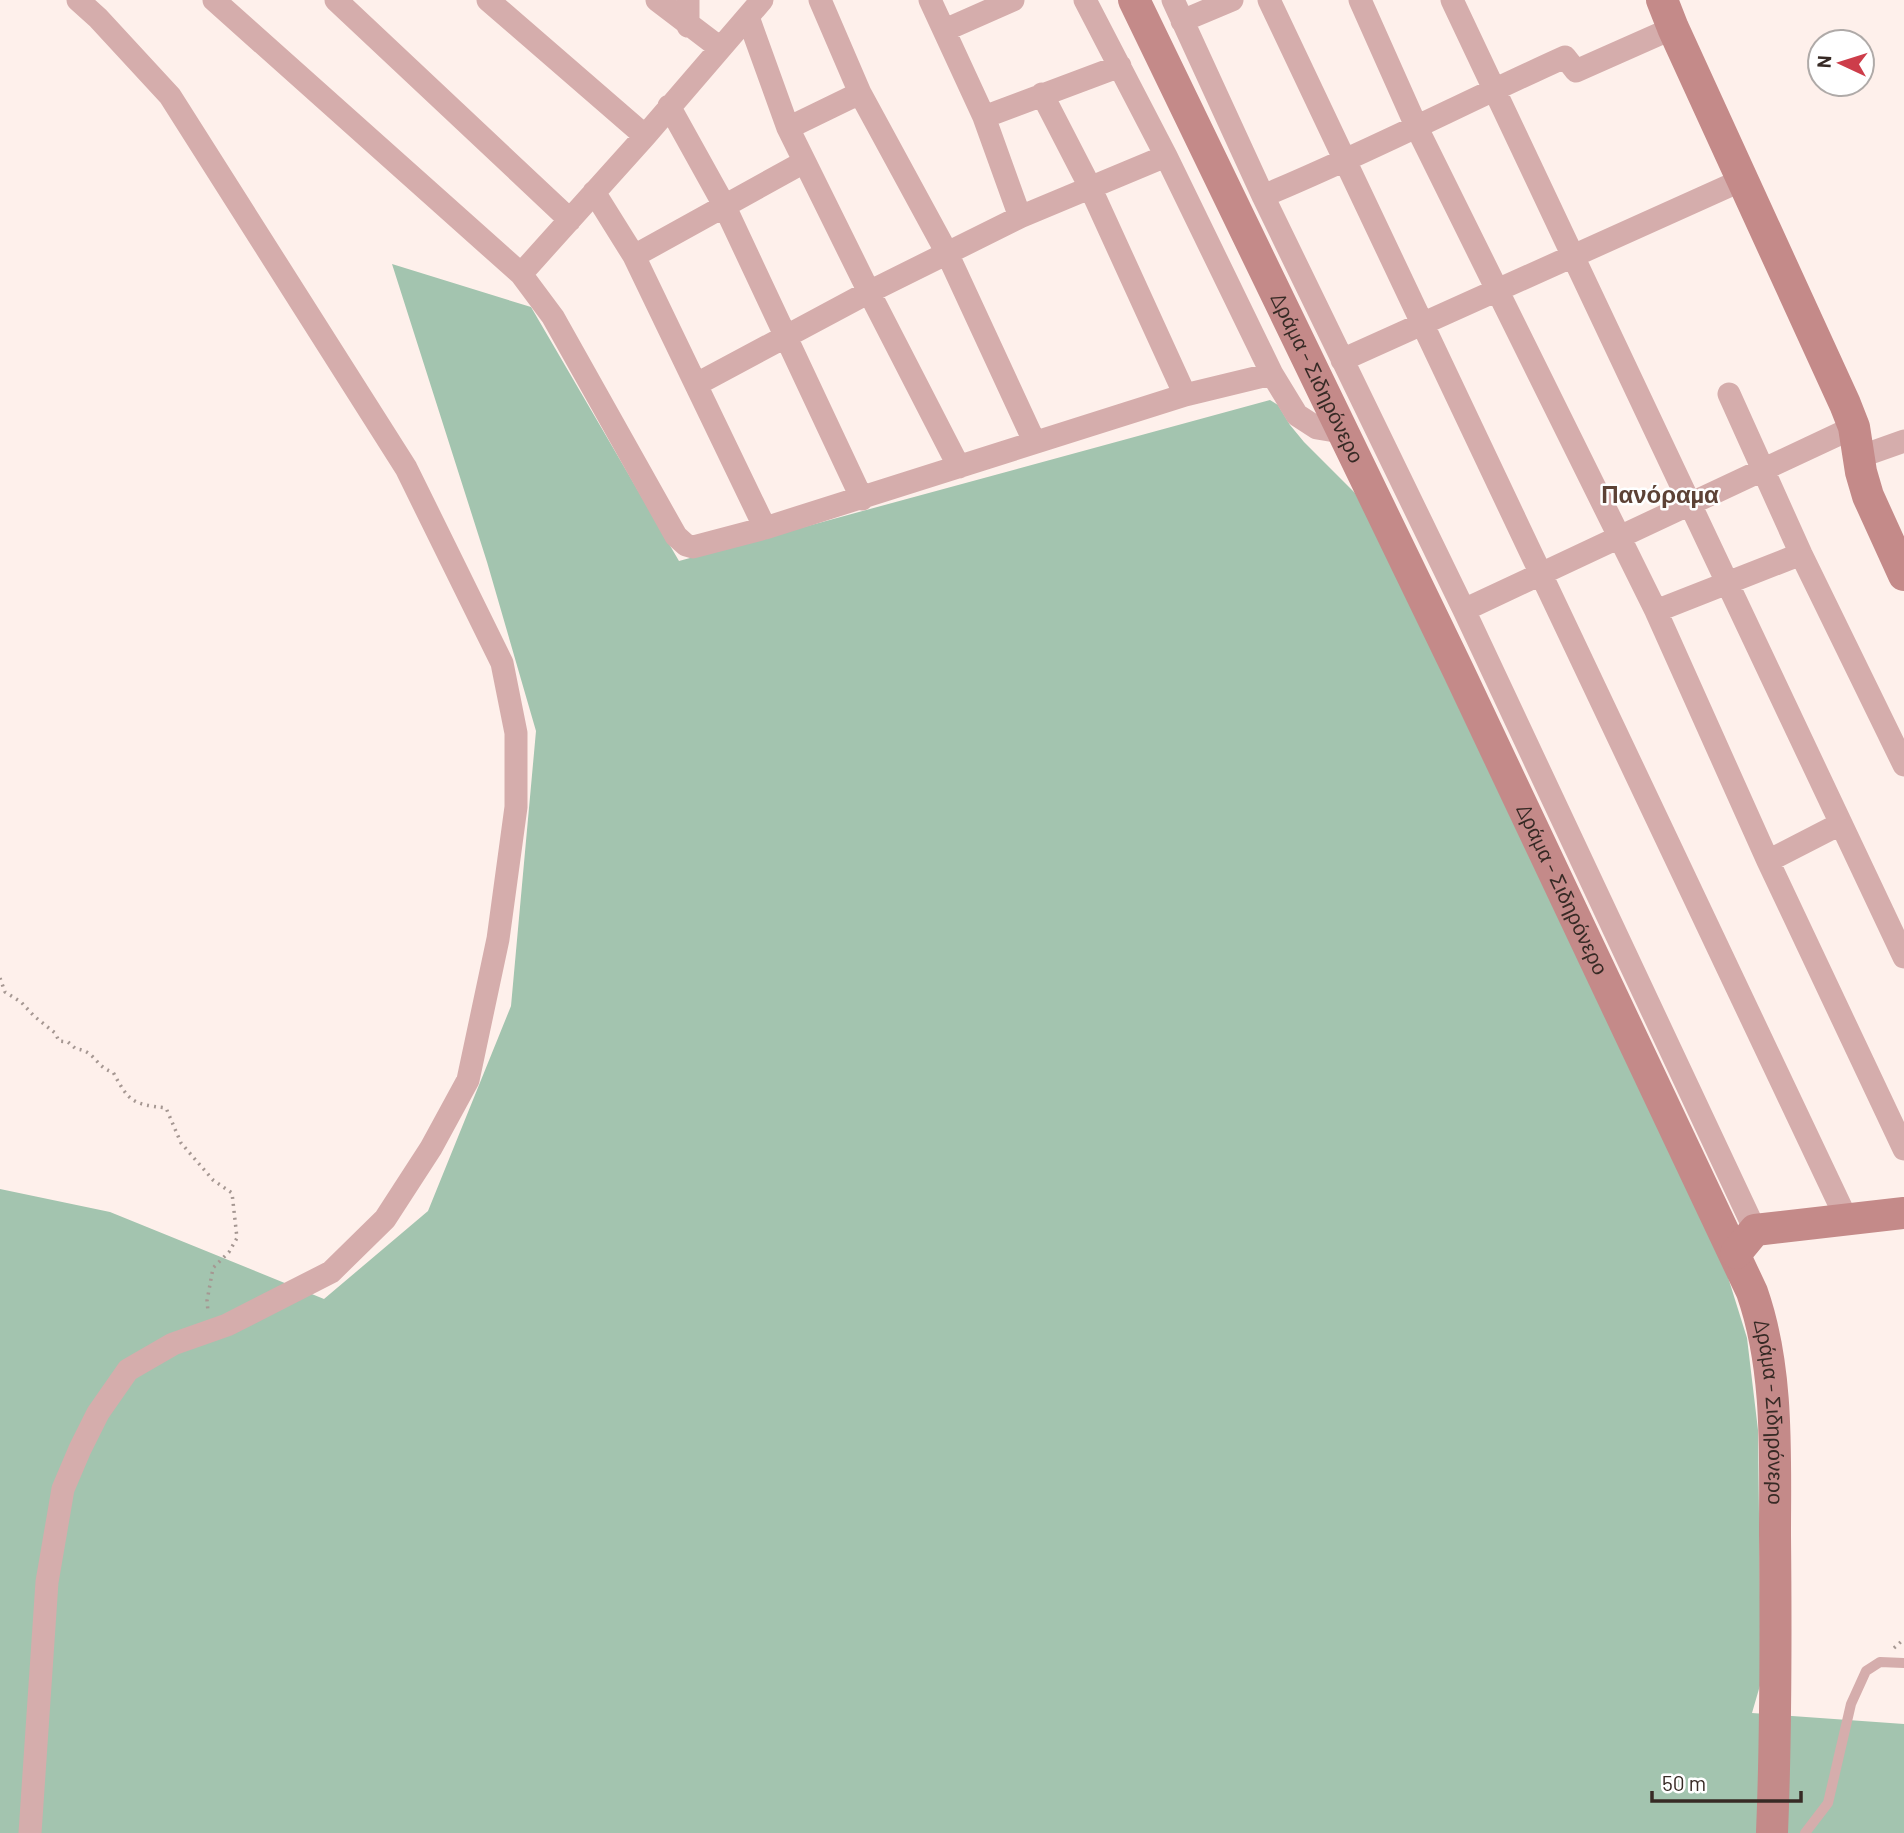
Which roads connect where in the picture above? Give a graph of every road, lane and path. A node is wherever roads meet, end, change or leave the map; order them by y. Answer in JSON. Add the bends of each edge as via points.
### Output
{"nodes":[{"id":1,"x":78,"y":0,"type":"edge"},
{"id":2,"x":214,"y":0,"type":"edge"},
{"id":3,"x":336,"y":0,"type":"edge"},
{"id":4,"x":488,"y":0,"type":"edge"},
{"id":5,"x":657,"y":0,"type":"edge"},
{"id":6,"x":688,"y":0,"type":"edge"},
{"id":7,"x":820,"y":0,"type":"edge"},
{"id":8,"x":930,"y":0,"type":"edge"},
{"id":9,"x":1013,"y":0,"type":"edge"},
{"id":10,"x":1085,"y":0,"type":"edge"},
{"id":11,"x":1134,"y":0,"type":"edge"},
{"id":12,"x":1232,"y":0,"type":"edge"},
{"id":13,"x":1269,"y":0,"type":"edge"},
{"id":14,"x":1360,"y":0,"type":"edge"},
{"id":15,"x":1452,"y":0,"type":"edge"},
{"id":16,"x":755,"y":8,"type":"edge"},
{"id":17,"x":1178,"y":10,"type":"edge"},
{"id":18,"x":1667,"y":14,"type":"edge"},
{"id":19,"x":688,"y":26,"type":"junction"},
{"id":20,"x":945,"y":30,"type":"junction"},
{"id":21,"x":720,"y":48,"type":"junction"},
{"id":22,"x":1120,"y":66,"type":"junction"},
{"id":23,"x":1495,"y":89,"type":"junction"},
{"id":24,"x":860,"y":93,"type":"junction"},
{"id":25,"x":1042,"y":94,"type":"junction"},
{"id":26,"x":669,"y":106,"type":"junction"},
{"id":27,"x":984,"y":117,"type":"junction"},
{"id":28,"x":788,"y":128,"type":"junction"},
{"id":29,"x":1418,"y":128,"type":"junction"},
{"id":30,"x":645,"y":136,"type":"junction"},
{"id":31,"x":1166,"y":156,"type":"junction"},
{"id":32,"x":804,"y":162,"type":"junction"},
{"id":33,"x":1345,"y":162,"type":"junction"},
{"id":34,"x":1742,"y":180,"type":"junction"},
{"id":35,"x":1090,"y":187,"type":"junction"},
{"id":36,"x":594,"y":192,"type":"junction"},
{"id":37,"x":1263,"y":196,"type":"junction"},
{"id":38,"x":724,"y":205,"type":"junction"},
{"id":39,"x":1020,"y":217,"type":"junction"},
{"id":40,"x":569,"y":220,"type":"junction"},
{"id":41,"x":947,"y":253,"type":"junction"},
{"id":42,"x":1571,"y":255,"type":"junction"},
{"id":43,"x":634,"y":256,"type":"junction"},
{"id":44,"x":521,"y":274,"type":"junction"},
{"id":45,"x":1497,"y":288,"type":"junction"},
{"id":46,"x":869,"y":292,"type":"junction"},
{"id":47,"x":1424,"y":324,"type":"junction"},
{"id":48,"x":786,"y":338,"type":"junction"},
{"id":49,"x":1342,"y":360,"type":"junction"},
{"id":50,"x":1272,"y":374,"type":"junction"},
{"id":51,"x":697,"y":384,"type":"junction"},
{"id":52,"x":1729,"y":394,"type":"dead end"},
{"id":53,"x":1185,"y":395,"type":"junction"},
{"id":54,"x":1341,"y":432,"type":"junction"},
{"id":55,"x":1034,"y":441,"type":"junction"},
{"id":56,"x":1904,"y":441,"type":"edge"},
{"id":57,"x":1857,"y":442,"type":"junction"},
{"id":58,"x":959,"y":467,"type":"junction"},
{"id":59,"x":1764,"y":469,"type":"junction"},
{"id":60,"x":862,"y":499,"type":"junction"},
{"id":61,"x":1692,"y":503,"type":"junction"},
{"id":62,"x":765,"y":527,"type":"junction"},
{"id":63,"x":1619,"y":537,"type":"junction"},
{"id":64,"x":1801,"y":554,"type":"junction"},
{"id":65,"x":1542,"y":574,"type":"junction"},
{"id":66,"x":1904,"y":575,"type":"edge"},
{"id":67,"x":1727,"y":585,"type":"junction"},
{"id":68,"x":1464,"y":610,"type":"junction"},
{"id":69,"x":1656,"y":611,"type":"junction"},
{"id":70,"x":1904,"y":765,"type":"edge"},
{"id":71,"x":1840,"y":824,"type":"junction"},
{"id":72,"x":1768,"y":861,"type":"junction"},
{"id":73,"x":1904,"y":957,"type":"edge"},
{"id":74,"x":0,"y":978,"type":"edge"},
{"id":75,"x":1904,"y":1149,"type":"edge"},
{"id":76,"x":1904,"y":1213,"type":"edge"},
{"id":77,"x":1847,"y":1220,"type":"junction"},
{"id":78,"x":1746,"y":1242,"type":"junction"},
{"id":79,"x":212,"y":1331,"type":"junction"},
{"id":80,"x":1904,"y":1663,"type":"edge"},
{"id":81,"x":1775,"y":1755,"type":"junction"},
{"id":82,"x":30,"y":1833,"type":"edge"},
{"id":83,"x":1751,"y":1833,"type":"edge"},
{"id":84,"x":1772,"y":1833,"type":"edge"},
{"id":85,"x":1805,"y":1833,"type":"edge"}],
"edges":[{"from":1,"to":79,"type":"street","via":[[170,96],[406,468],[502,663],[516,733],[516,807],[498,939],[468,1080],[385,1219],[331,1272]]},
{"from":2,"to":44,"type":"street"},
{"from":3,"to":40,"type":"street"},
{"from":4,"to":30,"type":"street"},
{"from":5,"to":19,"type":"street"},
{"from":6,"to":19,"type":"street"},
{"from":7,"to":24,"type":"street"},
{"from":8,"to":20,"type":"street"},
{"from":9,"to":20,"type":"street"},
{"from":10,"to":22,"type":"street"},
{"from":11,"to":54,"type":"street","name":"Δράμα - Σιδηρόνερο"},
{"from":12,"to":17,"type":"street"},
{"from":13,"to":33,"type":"street"},
{"from":14,"to":29,"type":"street"},
{"from":15,"to":23,"type":"street"},
{"from":16,"to":21,"type":"street"},
{"from":16,"to":28,"type":"street"},
{"from":17,"to":37,"type":"street"},
{"from":18,"to":23,"type":"street","via":[[1576,71],[1564,57]]},
{"from":18,"to":34,"type":"street"},
{"from":19,"to":21,"type":"street"},
{"from":20,"to":27,"type":"street"},
{"from":21,"to":26,"type":"street"},
{"from":22,"to":25,"type":"street"},
{"from":22,"to":31,"type":"street"},
{"from":23,"to":29,"type":"street"},
{"from":23,"to":42,"type":"street"},
{"from":24,"to":28,"type":"street"},
{"from":24,"to":41,"type":"street"},
{"from":25,"to":27,"type":"street"},
{"from":25,"to":35,"type":"street"},
{"from":26,"to":30,"type":"street"},
{"from":26,"to":38,"type":"street"},
{"from":27,"to":39,"type":"street"},
{"from":28,"to":32,"type":"street"},
{"from":29,"to":33,"type":"street"},
{"from":29,"to":45,"type":"street"},
{"from":30,"to":36,"type":"street"},
{"from":31,"to":35,"type":"street"},
{"from":31,"to":50,"type":"street"},
{"from":32,"to":38,"type":"street"},
{"from":32,"to":46,"type":"street"},
{"from":33,"to":37,"type":"street"},
{"from":33,"to":47,"type":"street"},
{"from":34,"to":42,"type":"street"},
{"from":34,"to":57,"type":"street","via":[[1845,404]]},
{"from":35,"to":39,"type":"street"},
{"from":35,"to":53,"type":"street"},
{"from":36,"to":40,"type":"street"},
{"from":36,"to":43,"type":"street"},
{"from":37,"to":49,"type":"street"},
{"from":38,"to":43,"type":"street"},
{"from":38,"to":48,"type":"street"},
{"from":39,"to":41,"type":"street"},
{"from":40,"to":44,"type":"street"},
{"from":41,"to":46,"type":"street"},
{"from":41,"to":55,"type":"street"},
{"from":42,"to":45,"type":"street"},
{"from":42,"to":61,"type":"street"},
{"from":43,"to":51,"type":"street"},
{"from":44,"to":62,"type":"street","via":[[553,317],[681,541],[700,546]]},
{"from":45,"to":47,"type":"street"},
{"from":45,"to":63,"type":"street"},
{"from":46,"to":48,"type":"street"},
{"from":46,"to":58,"type":"street"},
{"from":47,"to":49,"type":"street"},
{"from":47,"to":65,"type":"street"},
{"from":48,"to":51,"type":"street"},
{"from":48,"to":60,"type":"street"},
{"from":49,"to":68,"type":"street"},
{"from":50,"to":53,"type":"street"},
{"from":50,"to":54,"type":"street","via":[[1297,415],[1317,428]]},
{"from":51,"to":62,"type":"street"},
{"from":52,"to":59,"type":"street"},
{"from":53,"to":55,"type":"street"},
{"from":54,"to":78,"type":"street","name":"Δράμα - Σιδηρόνερο"},
{"from":55,"to":58,"type":"street"},
{"from":56,"to":57,"type":"street"},
{"from":57,"to":59,"type":"street"},
{"from":57,"to":66,"type":"street","via":[[1868,496]]},
{"from":58,"to":60,"type":"street"},
{"from":59,"to":61,"type":"street"},
{"from":59,"to":64,"type":"street"},
{"from":60,"to":62,"type":"street"},
{"from":61,"to":63,"type":"street"},
{"from":61,"to":67,"type":"street"},
{"from":63,"to":65,"type":"street"},
{"from":63,"to":69,"type":"street"},
{"from":64,"to":67,"type":"street"},
{"from":64,"to":70,"type":"street"},
{"from":65,"to":68,"type":"street"},
{"from":65,"to":77,"type":"street"},
{"from":67,"to":69,"type":"street"},
{"from":67,"to":71,"type":"street"},
{"from":68,"to":78,"type":"street"},
{"from":69,"to":72,"type":"street"},
{"from":71,"to":72,"type":"street"},
{"from":71,"to":73,"type":"street"},
{"from":72,"to":75,"type":"street"},
{"from":74,"to":79,"type":"path","via":[[5,992],[59,1041],[85,1050],[113,1072],[134,1101],[166,1108],[181,1143],[213,1180],[232,1194],[237,1238],[213,1268],[207,1301]]},
{"from":76,"to":77,"type":"street"},
{"from":77,"to":78,"type":"street"},
{"from":78,"to":81,"type":"street","name":"Δράμα - Σιδηρόνερο","via":[[1772,1400]]},
{"from":79,"to":82,"type":"street","via":[[173,1344],[128,1370],[98,1413],[63,1489],[47,1582]]},
{"from":80,"to":85,"type":"lane","via":[[1880,1662],[1866,1671],[1851,1704],[1828,1803]]},
{"from":81,"to":83,"type":"street"},
{"from":81,"to":84,"type":"street","name":"Δράμα - Σιδηρόνερο"}]}
